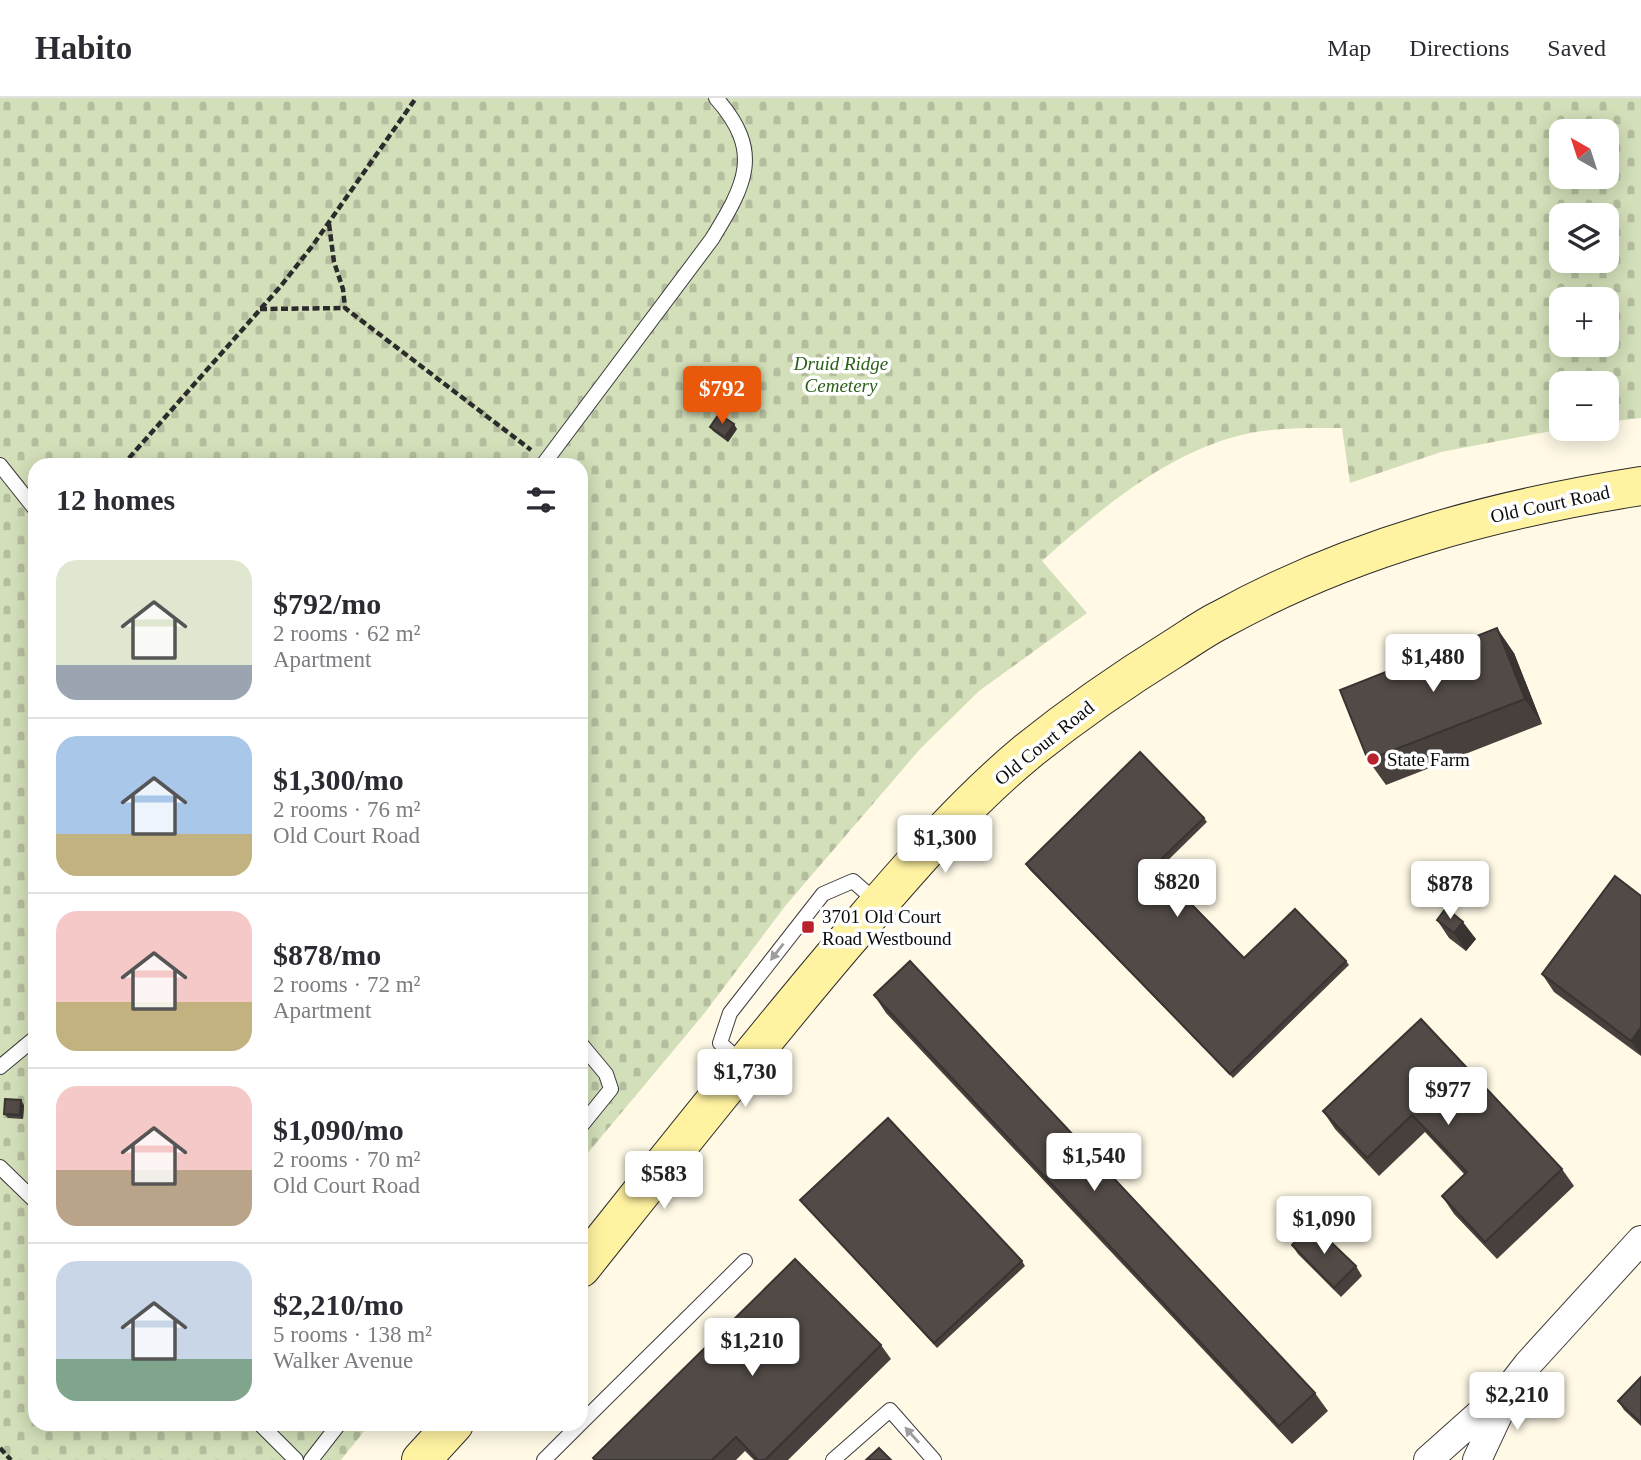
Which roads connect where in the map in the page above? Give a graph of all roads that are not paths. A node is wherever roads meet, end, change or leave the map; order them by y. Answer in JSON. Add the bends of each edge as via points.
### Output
{"nodes":[{"id":1,"x":716,"y":98,"type":"edge"},
{"id":2,"x":548,"y":458,"type":"edge"},
{"id":3,"x":0,"y":465,"type":"edge"},
{"id":4,"x":1641,"y":486,"type":"edge"},
{"id":5,"x":28,"y":500,"type":"edge"},
{"id":6,"x":28,"y":1044,"type":"edge"},
{"id":7,"x":588,"y":1052,"type":"edge"},
{"id":8,"x":0,"y":1067,"type":"edge"},
{"id":9,"x":588,"y":1117,"type":"edge"},
{"id":10,"x":0,"y":1167,"type":"edge"},
{"id":11,"x":28,"y":1194,"type":"edge"},
{"id":12,"x":1640,"y":1243,"type":"edge"},
{"id":13,"x":588,"y":1259,"type":"edge"},
{"id":14,"x":745,"y":1261,"type":"dead end"},
{"id":15,"x":1511,"y":1386,"type":"junction"},
{"id":16,"x":588,"y":1416,"type":"edge"},
{"id":17,"x":267,"y":1431,"type":"edge"},
{"id":18,"x":334,"y":1431,"type":"edge"},
{"id":19,"x":448,"y":1431,"type":"edge"},
{"id":20,"x":573,"y":1431,"type":"edge"},
{"id":21,"x":296,"y":1460,"type":"edge"},
{"id":22,"x":311,"y":1460,"type":"edge"},
{"id":23,"x":421,"y":1460,"type":"edge"},
{"id":24,"x":544,"y":1460,"type":"edge"},
{"id":25,"x":833,"y":1460,"type":"edge"},
{"id":26,"x":934,"y":1460,"type":"edge"},
{"id":27,"x":1428,"y":1460,"type":"edge"},
{"id":28,"x":1476,"y":1460,"type":"edge"}],
"edges":[{"from":1,"to":2,"type":"lane","via":[[736,121],[746,151],[744,181],[712,239]]},
{"from":3,"to":5,"type":"lane"},
{"from":4,"to":13,"type":"main road","name":"Old Court Road","via":[[1447,527],[1339,564],[1219,620],[1140,669],[1027,752],[959,815],[743,1064]]},
{"from":6,"to":8,"type":"lane"},
{"from":7,"to":9,"type":"lane","via":[[607,1074],[611,1089]]},
{"from":10,"to":11,"type":"lane"},
{"from":12,"to":15,"type":"street"},
{"from":14,"to":16,"type":"lane"},
{"from":15,"to":27,"type":"street"},
{"from":15,"to":28,"type":"street"},
{"from":17,"to":21,"type":"lane"},
{"from":18,"to":22,"type":"lane"},
{"from":19,"to":23,"type":"main road"},
{"from":20,"to":24,"type":"lane"},
{"from":26,"to":25,"type":"lane","one_way":true,"via":[[890,1410]]}]}
